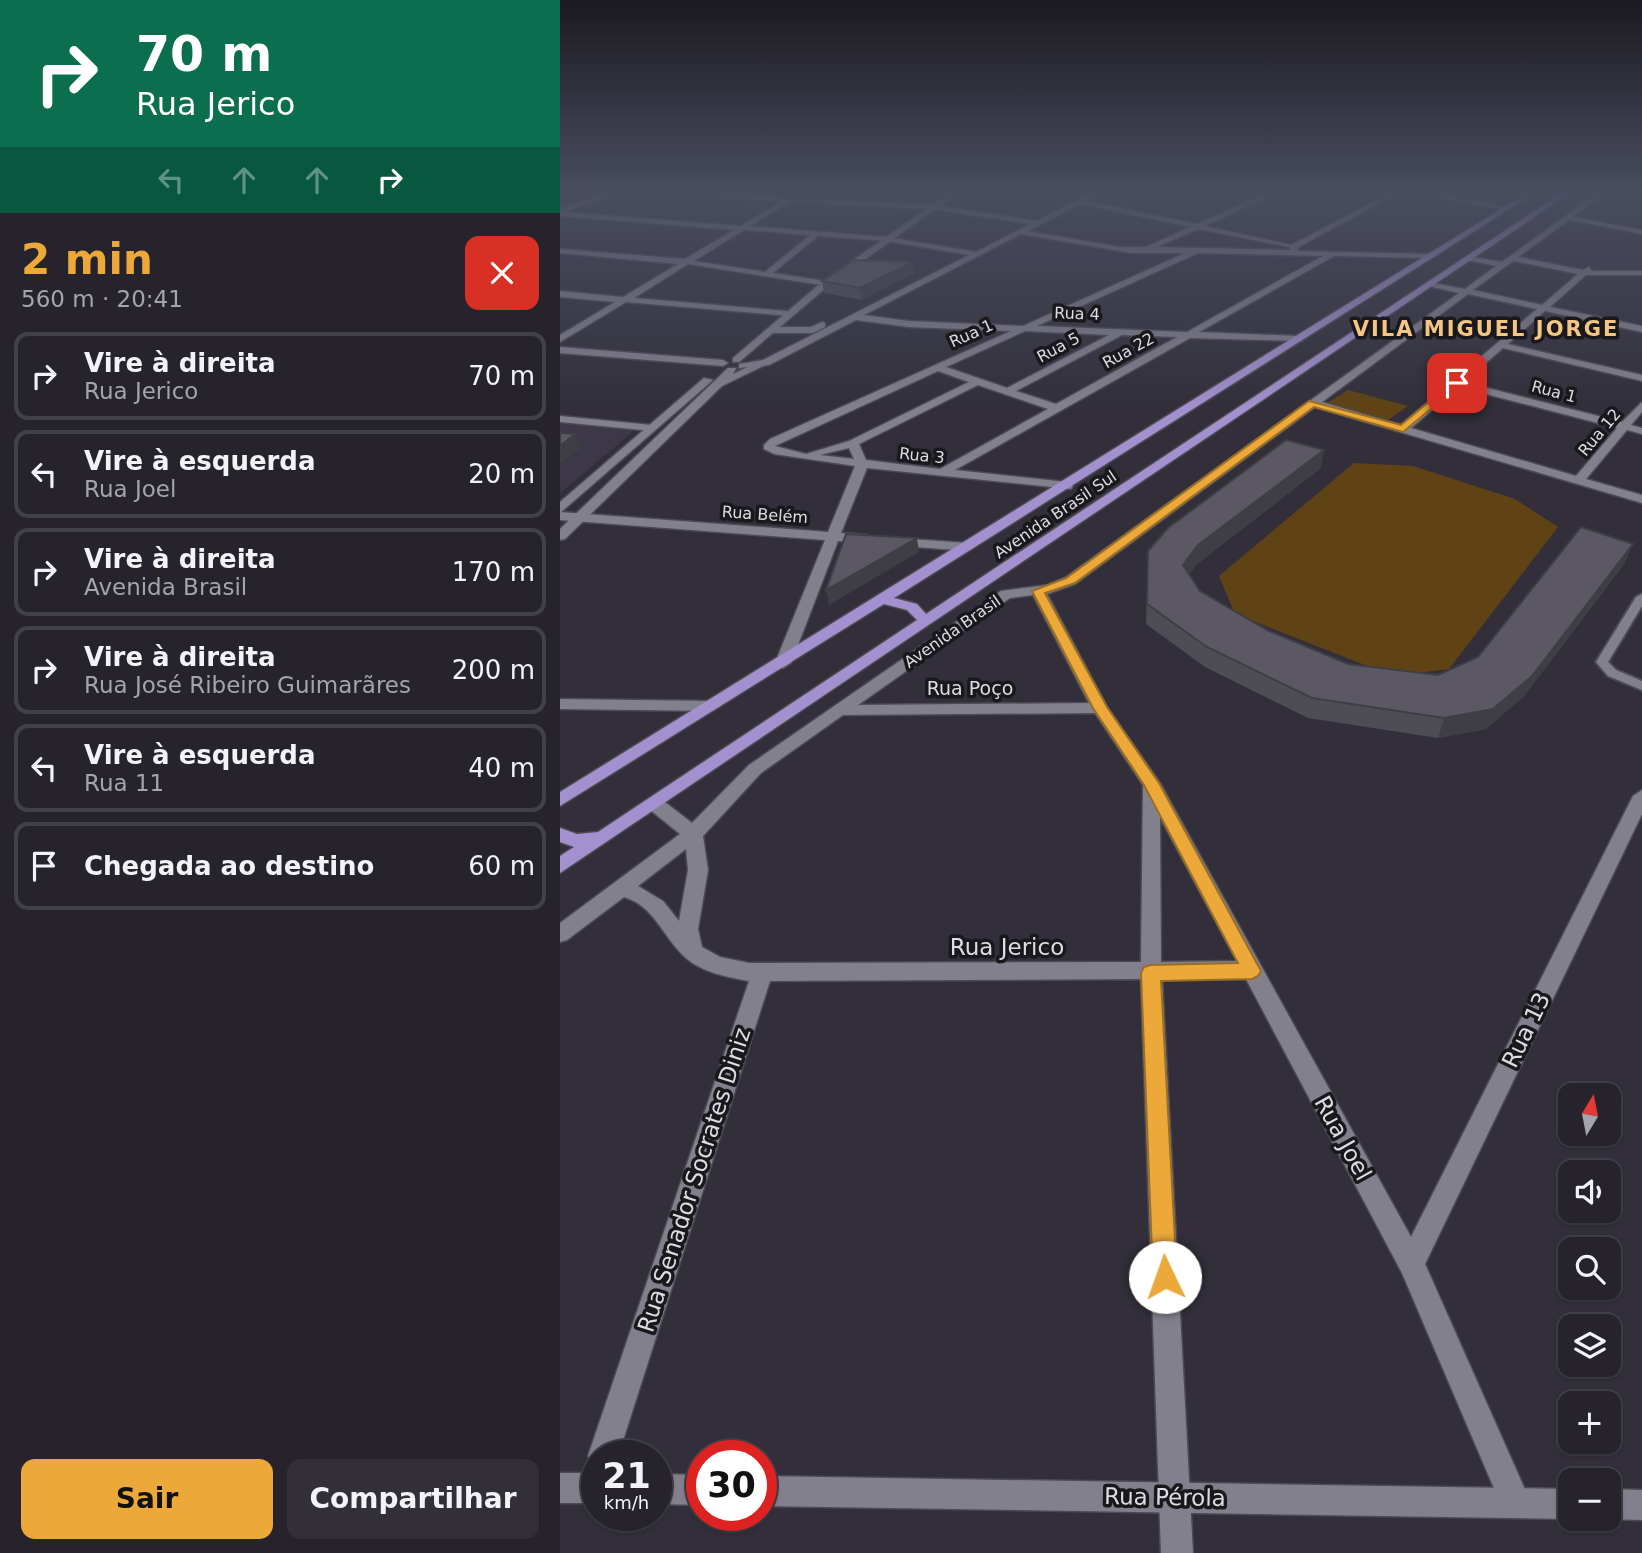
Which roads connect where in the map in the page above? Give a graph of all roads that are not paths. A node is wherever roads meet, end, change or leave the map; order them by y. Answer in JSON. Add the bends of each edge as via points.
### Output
{"nodes":[{"id":1,"x":684,"y":263,"type":"edge"},
{"id":2,"x":703,"y":263,"type":"edge"},
{"id":3,"x":780,"y":263,"type":"edge"},
{"id":4,"x":853,"y":263,"type":"edge"},
{"id":5,"x":939,"y":263,"type":"edge"},
{"id":6,"x":958,"y":263,"type":"edge"},
{"id":7,"x":1167,"y":263,"type":"edge"},
{"id":8,"x":1316,"y":263,"type":"edge"},
{"id":9,"x":1422,"y":263,"type":"edge"},
{"id":10,"x":1462,"y":263,"type":"edge"},
{"id":11,"x":1508,"y":263,"type":"edge"},
{"id":12,"x":1536,"y":263,"type":"edge"},
{"id":13,"x":1587,"y":271,"type":"junction"},
{"id":14,"x":1642,"y":271,"type":"edge"},
{"id":15,"x":767,"y":274,"type":"junction"},
{"id":16,"x":825,"y":284,"type":"junction"},
{"id":17,"x":1432,"y":284,"type":"junction"},
{"id":18,"x":1468,"y":292,"type":"junction"},
{"id":19,"x":560,"y":295,"type":"edge"},
{"id":20,"x":621,"y":300,"type":"junction"},
{"id":21,"x":1544,"y":308,"type":"junction"},
{"id":22,"x":787,"y":314,"type":"junction"},
{"id":23,"x":855,"y":317,"type":"junction"},
{"id":24,"x":1336,"y":325,"type":"junction"},
{"id":25,"x":1024,"y":327,"type":"junction"},
{"id":26,"x":1317,"y":328,"type":"junction"},
{"id":27,"x":1642,"y":329,"type":"edge"},
{"id":28,"x":771,"y":330,"type":"junction"},
{"id":29,"x":1128,"y":330,"type":"junction"},
{"id":30,"x":1191,"y":333,"type":"junction"},
{"id":31,"x":1357,"y":334,"type":"junction"},
{"id":32,"x":560,"y":339,"type":"edge"},
{"id":33,"x":1298,"y":339,"type":"junction"},
{"id":34,"x":1502,"y":345,"type":"junction"},
{"id":35,"x":560,"y":350,"type":"edge"},
{"id":36,"x":1160,"y":350,"type":"junction"},
{"id":37,"x":760,"y":365,"type":"junction"},
{"id":38,"x":731,"y":366,"type":"junction"},
{"id":39,"x":936,"y":366,"type":"junction"},
{"id":40,"x":1642,"y":378,"type":"edge"},
{"id":41,"x":978,"y":381,"type":"junction"},
{"id":42,"x":1457,"y":383,"type":"junction"},
{"id":43,"x":715,"y":388,"type":"junction"},
{"id":44,"x":1008,"y":391,"type":"junction"},
{"id":45,"x":1312,"y":403,"type":"junction"},
{"id":46,"x":1642,"y":405,"type":"edge"},
{"id":47,"x":1057,"y":408,"type":"junction"},
{"id":48,"x":560,"y":419,"type":"edge"},
{"id":49,"x":1624,"y":426,"type":"junction"},
{"id":50,"x":1171,"y":427,"type":"junction"},
{"id":51,"x":652,"y":428,"type":"junction"},
{"id":52,"x":1403,"y":429,"type":"junction"},
{"id":53,"x":1210,"y":431,"type":"junction"},
{"id":54,"x":1642,"y":431,"type":"edge"},
{"id":55,"x":1195,"y":441,"type":"junction"},
{"id":56,"x":853,"y":443,"type":"junction"},
{"id":57,"x":774,"y":451,"type":"joint"},
{"id":58,"x":803,"y":457,"type":"junction"},
{"id":59,"x":862,"y":464,"type":"junction"},
{"id":60,"x":941,"y":473,"type":"junction"},
{"id":61,"x":1580,"y":479,"type":"junction"},
{"id":62,"x":1067,"y":485,"type":"junction"},
{"id":63,"x":1642,"y":499,"type":"edge"},
{"id":64,"x":560,"y":509,"type":"edge"},
{"id":65,"x":560,"y":516,"type":"edge"},
{"id":66,"x":579,"y":517,"type":"junction"},
{"id":67,"x":560,"y":536,"type":"edge"},
{"id":68,"x":832,"y":537,"type":"junction"},
{"id":69,"x":968,"y":547,"type":"junction"},
{"id":70,"x":988,"y":582,"type":"junction"},
{"id":71,"x":907,"y":586,"type":"junction"},
{"id":72,"x":1038,"y":591,"type":"junction"},
{"id":73,"x":1006,"y":594,"type":"junction"},
{"id":74,"x":1642,"y":597,"type":"edge"},
{"id":75,"x":885,"y":600,"type":"junction"},
{"id":76,"x":948,"y":607,"type":"junction"},
{"id":77,"x":926,"y":622,"type":"junction"},
{"id":78,"x":783,"y":663,"type":"junction"},
{"id":79,"x":1642,"y":686,"type":"edge"},
{"id":80,"x":560,"y":704,"type":"edge"},
{"id":81,"x":712,"y":706,"type":"junction"},
{"id":82,"x":1100,"y":708,"type":"junction"},
{"id":83,"x":840,"y":709,"type":"junction"},
{"id":84,"x":1151,"y":783,"type":"junction"},
{"id":85,"x":1642,"y":796,"type":"edge"},
{"id":86,"x":562,"y":800,"type":"edge"},
{"id":87,"x":655,"y":804,"type":"junction"},
{"id":88,"x":693,"y":834,"type":"junction"},
{"id":89,"x":560,"y":835,"type":"edge"},
{"id":90,"x":609,"y":835,"type":"junction"},
{"id":91,"x":560,"y":866,"type":"edge"},
{"id":92,"x":622,"y":889,"type":"junction"},
{"id":93,"x":560,"y":934,"type":"edge"},
{"id":94,"x":693,"y":952,"type":"junction"},
{"id":95,"x":1252,"y":971,"type":"junction"},
{"id":96,"x":762,"y":973,"type":"junction"},
{"id":97,"x":1151,"y":973,"type":"junction"},
{"id":98,"x":1411,"y":1264,"type":"junction"},
{"id":99,"x":608,"y":1440,"type":"edge"},
{"id":100,"x":581,"y":1486,"type":"edge"},
{"id":101,"x":560,"y":1488,"type":"edge"},
{"id":102,"x":777,"y":1491,"type":"edge"},
{"id":103,"x":1175,"y":1497,"type":"junction"},
{"id":104,"x":1516,"y":1503,"type":"junction"},
{"id":105,"x":1558,"y":1504,"type":"edge"},
{"id":106,"x":1621,"y":1504,"type":"edge"},
{"id":107,"x":1642,"y":1505,"type":"edge"},
{"id":108,"x":1177,"y":1553,"type":"edge"}],
"edges":[{"from":1,"to":20,"type":"street"},
{"from":2,"to":15,"type":"street"},
{"from":3,"to":15,"type":"street"},
{"from":4,"to":16,"type":"street"},
{"from":5,"to":28,"type":"street","via":[[813,330]]},
{"from":6,"to":23,"type":"street"},
{"from":7,"to":25,"type":"street","name":"Rua 1"},
{"from":8,"to":30,"type":"street","name":"Rua 22"},
{"from":9,"to":24,"type":"main road","name":"Avenida Brasil Sul"},
{"from":10,"to":17,"type":"main road","name":"Avenida Brasil Sul"},
{"from":11,"to":18,"type":"street","name":"Avenida Brasil"},
{"from":12,"to":13,"type":"street"},
{"from":13,"to":14,"type":"street"},
{"from":13,"to":21,"type":"street"},
{"from":15,"to":16,"type":"street"},
{"from":16,"to":22,"type":"street"},
{"from":17,"to":18,"type":"street"},
{"from":17,"to":31,"type":"main road","name":"Avenida Brasil Sul"},
{"from":18,"to":21,"type":"street"},
{"from":18,"to":45,"type":"street","name":"Avenida Brasil"},
{"from":19,"to":20,"type":"street"},
{"from":20,"to":22,"type":"street"},
{"from":20,"to":32,"type":"street"},
{"from":21,"to":27,"type":"street"},
{"from":21,"to":34,"type":"street"},
{"from":22,"to":28,"type":"street"},
{"from":23,"to":25,"type":"street","name":"Rua 4","via":[[909,324]]},
{"from":23,"to":37,"type":"street"},
{"from":24,"to":26,"type":"main road","name":"Avenida Brasil Sul"},
{"from":24,"to":31,"type":"main road"},
{"from":25,"to":29,"type":"street","name":"Rua 4"},
{"from":25,"to":39,"type":"street","name":"Rua 1"},
{"from":26,"to":31,"type":"main road"},
{"from":26,"to":33,"type":"main road","name":"Avenida Brasil Sul"},
{"from":28,"to":38,"type":"street"},
{"from":29,"to":30,"type":"street","name":"Rua 4"},
{"from":29,"to":36,"type":"street"},
{"from":29,"to":44,"type":"street","name":"Rua 5"},
{"from":30,"to":33,"type":"street","name":"Rua 4"},
{"from":30,"to":36,"type":"street","name":"Rua 22"},
{"from":31,"to":53,"type":"main road","name":"Avenida Brasil Sul"},
{"from":33,"to":50,"type":"main road","name":"Avenida Brasil Sul"},
{"from":34,"to":40,"type":"street"},
{"from":34,"to":42,"type":"street"},
{"from":35,"to":38,"type":"street"},
{"from":36,"to":47,"type":"street","name":"Rua 22"},
{"from":37,"to":38,"type":"street"},
{"from":37,"to":43,"type":"street"},
{"from":38,"to":43,"type":"street"},
{"from":38,"to":51,"type":"street"},
{"from":39,"to":41,"type":"street"},
{"from":39,"to":57,"type":"street","name":"Rua 1","via":[[774,441],[768,447]]},
{"from":41,"to":44,"type":"street"},
{"from":41,"to":56,"type":"street"},
{"from":42,"to":49,"type":"street","name":"Rua 1"},
{"from":42,"to":52,"type":"street"},
{"from":43,"to":66,"type":"street"},
{"from":44,"to":47,"type":"street"},
{"from":45,"to":52,"type":"street"},
{"from":45,"to":72,"type":"street","name":"Avenida Brasil","via":[[1070,580]]},
{"from":46,"to":49,"type":"street","name":"Rua 12"},
{"from":47,"to":60,"type":"street","name":"Rua 22"},
{"from":48,"to":51,"type":"street"},
{"from":49,"to":54,"type":"street","name":"Rua 1"},
{"from":49,"to":61,"type":"street","name":"Rua 12"},
{"from":50,"to":53,"type":"main road"},
{"from":50,"to":55,"type":"main road"},
{"from":50,"to":62,"type":"main road","name":"Avenida Brasil Sul"},
{"from":51,"to":64,"type":"street"},
{"from":52,"to":61,"type":"street"},
{"from":53,"to":55,"type":"main road","name":"Avenida Brasil Sul"},
{"from":55,"to":70,"type":"main road","name":"Avenida Brasil Sul"},
{"from":56,"to":58,"type":"street"},
{"from":56,"to":59,"type":"street"},
{"from":57,"to":58,"type":"street","name":"Rua 3"},
{"from":58,"to":59,"type":"street","name":"Rua 3"},
{"from":59,"to":60,"type":"street","name":"Rua 3"},
{"from":59,"to":68,"type":"street"},
{"from":60,"to":62,"type":"street","name":"Rua 3"},
{"from":61,"to":63,"type":"street"},
{"from":62,"to":69,"type":"main road","name":"Avenida Brasil Sul"},
{"from":65,"to":66,"type":"street","name":"Rua Belém"},
{"from":66,"to":67,"type":"street"},
{"from":66,"to":68,"type":"street","name":"Rua Belém"},
{"from":68,"to":69,"type":"street","name":"Rua Belém"},
{"from":68,"to":78,"type":"street"},
{"from":69,"to":71,"type":"main road","name":"Avenida Brasil Sul"},
{"from":70,"to":73,"type":"street"},
{"from":70,"to":76,"type":"main road","name":"Avenida Brasil Sul"},
{"from":71,"to":75,"type":"main road","name":"Avenida Brasil Sul"},
{"from":71,"to":76,"type":"main road","via":[[921,600]]},
{"from":72,"to":73,"type":"street","name":"Avenida Brasil"},
{"from":72,"to":82,"type":"street","name":"Rua Joel"},
{"from":73,"to":83,"type":"street","name":"Avenida Brasil"},
{"from":74,"to":79,"type":"lane","via":[[1602,662],[1612,673]]},
{"from":75,"to":77,"type":"main road","via":[[912,607]]},
{"from":75,"to":78,"type":"main road","name":"Avenida Brasil Sul"},
{"from":76,"to":77,"type":"main road","name":"Avenida Brasil Sul"},
{"from":77,"to":87,"type":"main road","name":"Avenida Brasil Sul"},
{"from":78,"to":81,"type":"main road","name":"Avenida Brasil Sul"},
{"from":80,"to":81,"type":"street"},
{"from":81,"to":86,"type":"main road","name":"Avenida Brasil Sul"},
{"from":82,"to":83,"type":"street","name":"Rua Poço"},
{"from":82,"to":84,"type":"street","name":"Rua Joel"},
{"from":83,"to":88,"type":"street","name":"Avenida Brasil","via":[[755,769]]},
{"from":84,"to":95,"type":"street","name":"Rua Joel"},
{"from":84,"to":97,"type":"street"},
{"from":85,"to":98,"type":"street","name":"Rua 13"},
{"from":87,"to":88,"type":"street"},
{"from":87,"to":90,"type":"main road","name":"Avenida Brasil Sul"},
{"from":88,"to":92,"type":"street","name":"Avenida Brasil"},
{"from":88,"to":94,"type":"street","via":[[697,879],[688,929]]},
{"from":89,"to":90,"type":"main road","via":[[587,841]]},
{"from":90,"to":91,"type":"main road","name":"Avenida Brasil Sul"},
{"from":92,"to":93,"type":"street","name":"Avenida Brasil"},
{"from":92,"to":94,"type":"street","via":[[655,902]]},
{"from":94,"to":96,"type":"street","via":[[730,969]]},
{"from":95,"to":97,"type":"street","name":"Rua Jerico"},
{"from":95,"to":98,"type":"street","name":"Rua Joel"},
{"from":96,"to":97,"type":"street","name":"Rua Jerico"},
{"from":96,"to":99,"type":"street","name":"Rua Senador Socrates Diniz"},
{"from":97,"to":103,"type":"street"},
{"from":98,"to":104,"type":"street","name":"Rua Joel"},
{"from":100,"to":101,"type":"street"},
{"from":102,"to":103,"type":"street","name":"Rua Pérola"},
{"from":103,"to":104,"type":"street","name":"Rua Pérola"},
{"from":103,"to":108,"type":"street"},
{"from":104,"to":105,"type":"street","name":"Rua Pérola"},
{"from":106,"to":107,"type":"street"}]}
